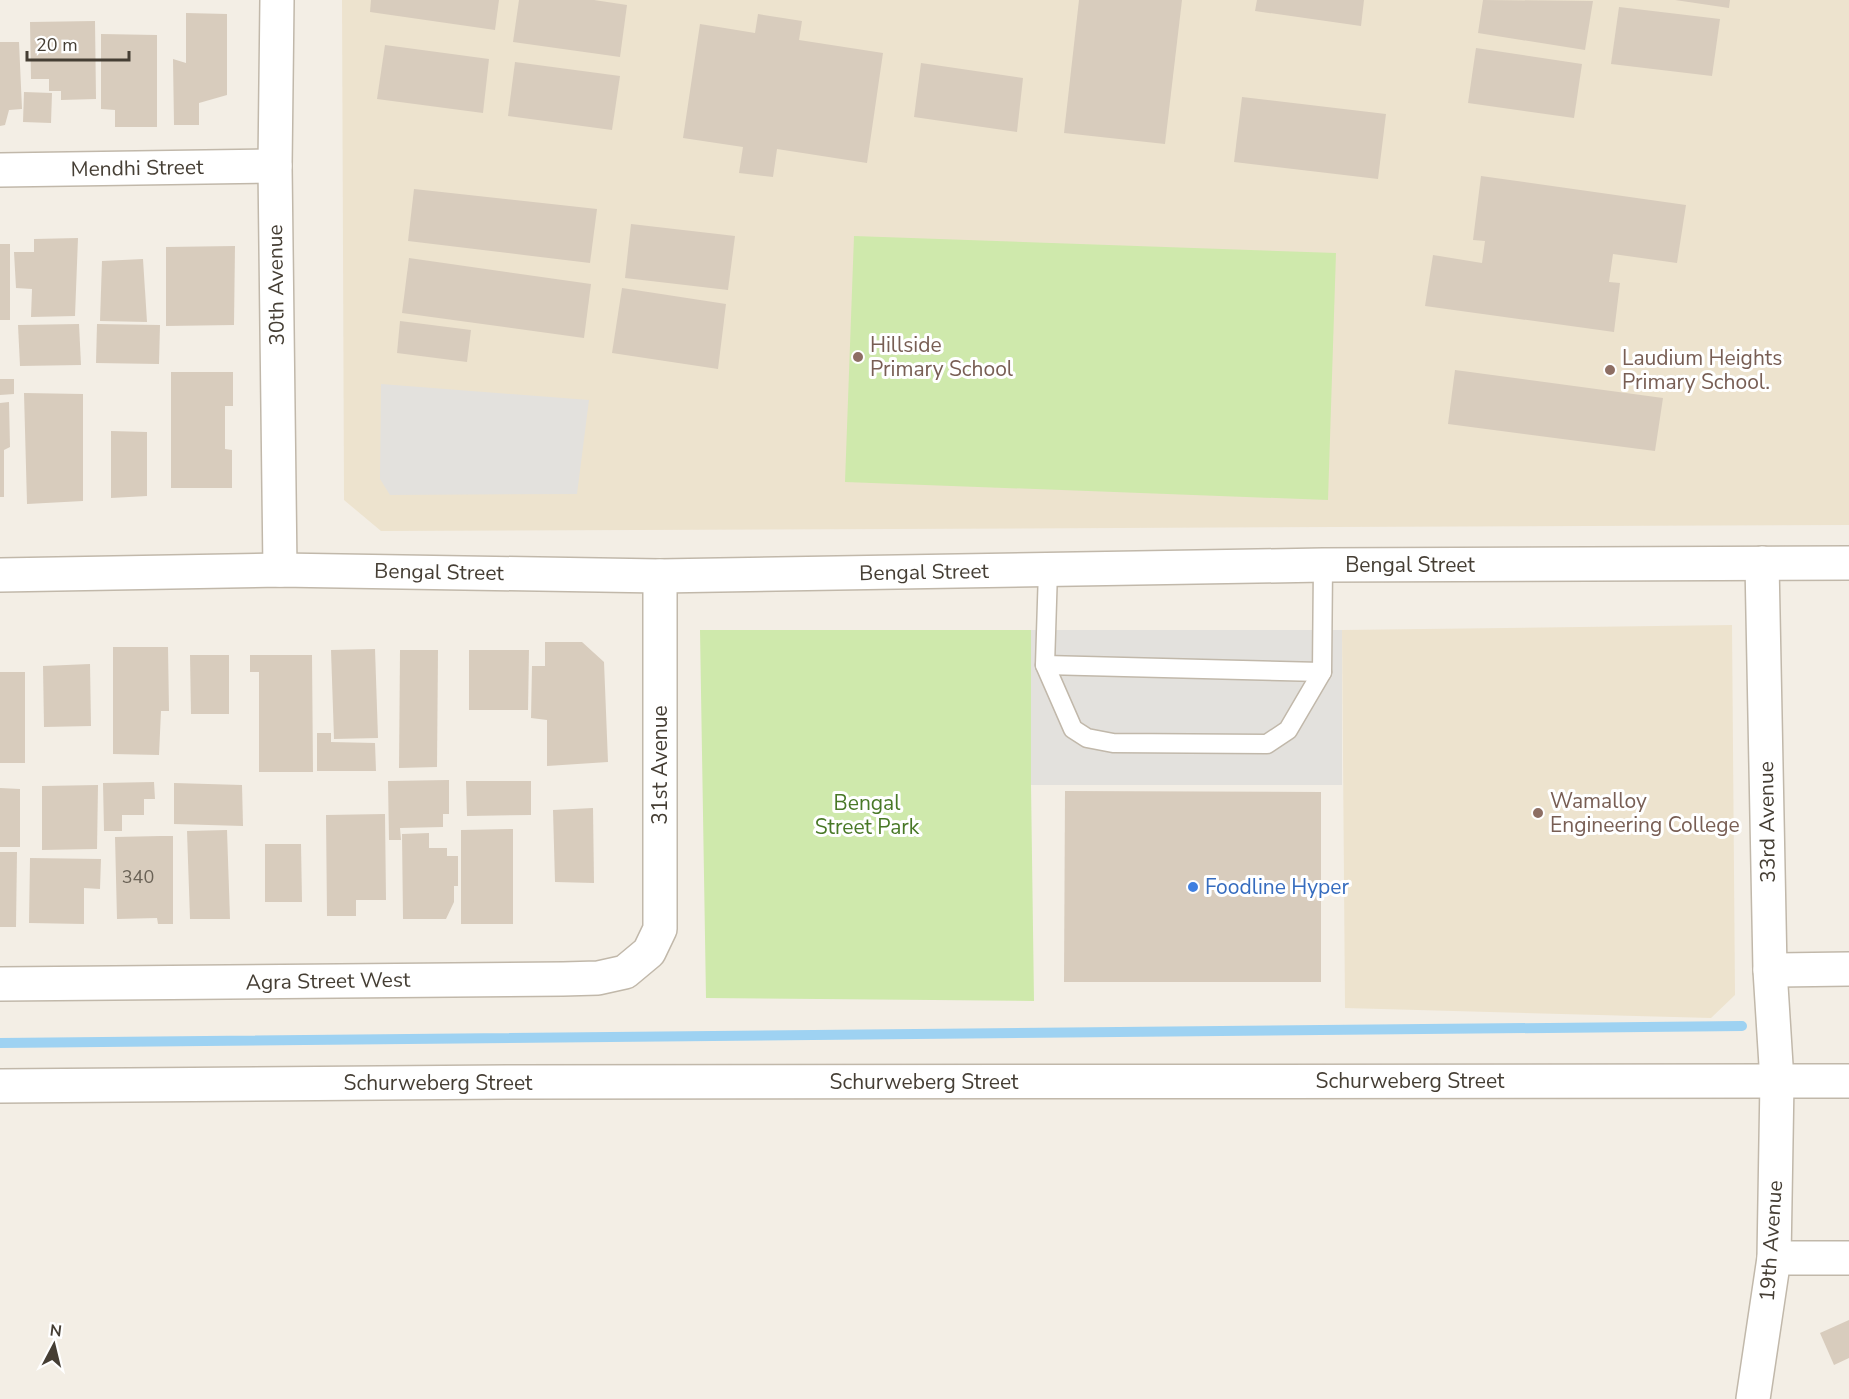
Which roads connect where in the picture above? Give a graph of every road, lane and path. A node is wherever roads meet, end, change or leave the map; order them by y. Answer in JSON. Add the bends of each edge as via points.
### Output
{"nodes":[{"id":1,"x":277,"y":0,"type":"edge"},
{"id":2,"x":275,"y":166,"type":"junction"},
{"id":3,"x":0,"y":170,"type":"edge"},
{"id":4,"x":1849,"y":563,"type":"edge"},
{"id":5,"x":1762,"y":564,"type":"junction"},
{"id":6,"x":1323,"y":565,"type":"junction"},
{"id":7,"x":280,"y":570,"type":"junction"},
{"id":8,"x":1048,"y":570,"type":"junction"},
{"id":9,"x":0,"y":575,"type":"edge"},
{"id":10,"x":660,"y":576,"type":"junction"},
{"id":11,"x":1045,"y":665,"type":"junction"},
{"id":12,"x":1322,"y":672,"type":"junction"},
{"id":13,"x":649,"y":952,"type":"joint"},
{"id":14,"x":1849,"y":969,"type":"edge"},
{"id":15,"x":1770,"y":970,"type":"junction"},
{"id":16,"x":0,"y":984,"type":"edge"},
{"id":17,"x":1777,"y":1081,"type":"junction"},
{"id":18,"x":1849,"y":1081,"type":"edge"},
{"id":19,"x":0,"y":1086,"type":"edge"},
{"id":20,"x":1774,"y":1258,"type":"junction"},
{"id":21,"x":1849,"y":1258,"type":"edge"},
{"id":22,"x":1753,"y":1399,"type":"edge"}],
"edges":[{"from":1,"to":2,"type":"street","name":"30th Avenue"},
{"from":2,"to":3,"type":"street","name":"Mendhi Street"},
{"from":2,"to":7,"type":"street","name":"30th Avenue"},
{"from":4,"to":5,"type":"street","name":"Bengal Street"},
{"from":5,"to":6,"type":"street","name":"Bengal Street"},
{"from":5,"to":15,"type":"street","name":"33rd Avenue"},
{"from":6,"to":8,"type":"street","name":"Bengal Street"},
{"from":6,"to":12,"type":"lane"},
{"from":7,"to":9,"type":"street","name":"Bengal Street"},
{"from":7,"to":10,"type":"street","name":"Bengal Street"},
{"from":8,"to":10,"type":"street","name":"Bengal Street"},
{"from":8,"to":11,"type":"lane"},
{"from":10,"to":13,"type":"street","name":"31st Avenue","via":[[660,929]]},
{"from":11,"to":12,"type":"lane"},
{"from":11,"to":12,"type":"lane","via":[[1073,729],[1087,738],[1113,743],[1268,744],[1288,730]]},
{"from":13,"to":16,"type":"street","name":"Agra Street West","via":[[625,972],[598,978]]},
{"from":14,"to":15,"type":"street"},
{"from":15,"to":17,"type":"street","name":"33rd Avenue"},
{"from":17,"to":18,"type":"street","name":"Schurweberg Street"},
{"from":17,"to":19,"type":"street","name":"Schurweberg Street"},
{"from":17,"to":20,"type":"street","name":"19th Avenue"},
{"from":20,"to":21,"type":"street"},
{"from":20,"to":22,"type":"street","name":"19th Avenue"}]}
